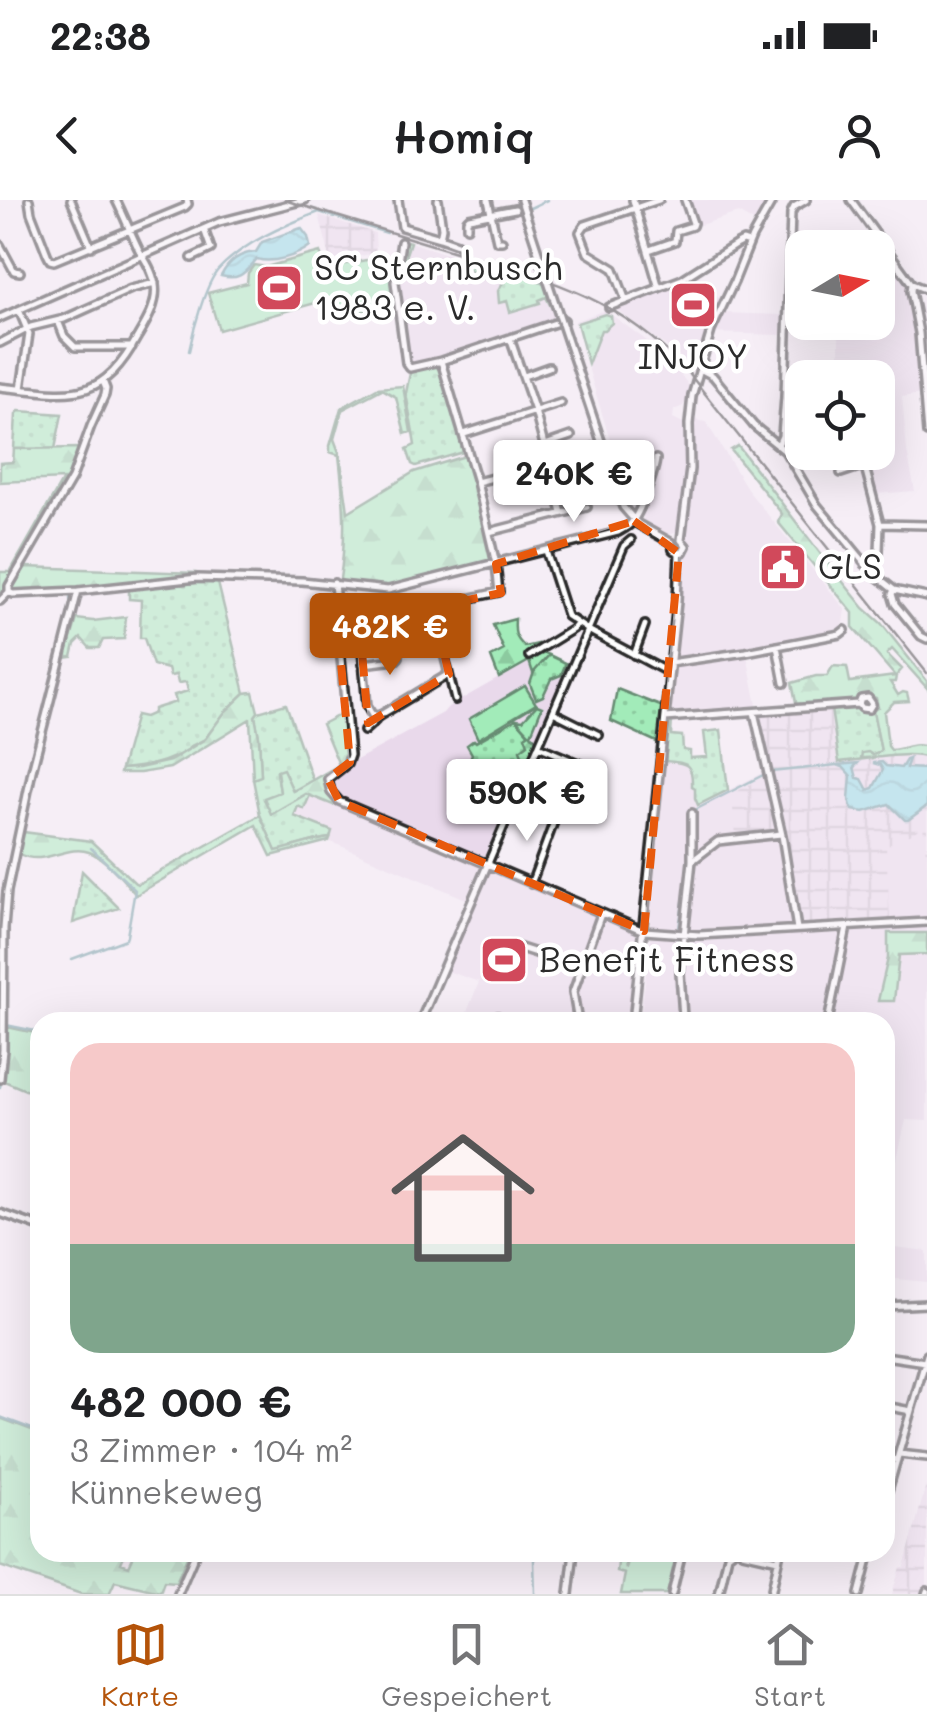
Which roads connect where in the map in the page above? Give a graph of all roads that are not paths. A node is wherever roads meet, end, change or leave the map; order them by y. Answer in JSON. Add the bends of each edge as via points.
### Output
{"nodes":[{"id":1,"x":29,"y":200,"type":"edge"},
{"id":2,"x":70,"y":200,"type":"edge"},
{"id":3,"x":116,"y":200,"type":"edge"},
{"id":4,"x":187,"y":200,"type":"edge"},
{"id":5,"x":305,"y":200,"type":"edge"},
{"id":6,"x":398,"y":200,"type":"edge"},
{"id":7,"x":438,"y":200,"type":"edge"},
{"id":8,"x":488,"y":200,"type":"edge"},
{"id":9,"x":521,"y":200,"type":"edge"},
{"id":10,"x":633,"y":200,"type":"edge"},
{"id":11,"x":659,"y":200,"type":"edge"},
{"id":12,"x":686,"y":200,"type":"edge"},
{"id":13,"x":773,"y":200,"type":"edge"},
{"id":14,"x":806,"y":200,"type":"edge"},
{"id":15,"x":851,"y":200,"type":"edge"},
{"id":16,"x":516,"y":209,"type":"dead end"},
{"id":17,"x":635,"y":209,"type":"junction"},
{"id":18,"x":491,"y":212,"type":"junction"},
{"id":19,"x":467,"y":227,"type":"dead end"},
{"id":20,"x":129,"y":228,"type":"junction"},
{"id":21,"x":204,"y":228,"type":"junction"},
{"id":22,"x":440,"y":238,"type":"junction"},
{"id":23,"x":502,"y":240,"type":"dead end"},
{"id":24,"x":400,"y":242,"type":"dead end"},
{"id":25,"x":749,"y":243,"type":"junction"},
{"id":26,"x":456,"y":244,"type":"dead end"},
{"id":27,"x":0,"y":246,"type":"edge"},
{"id":28,"x":91,"y":247,"type":"junction"},
{"id":29,"x":648,"y":250,"type":"junction"},
{"id":30,"x":142,"y":254,"type":"junction"},
{"id":31,"x":192,"y":258,"type":"dead end"},
{"id":32,"x":20,"y":272,"type":"dead end"},
{"id":33,"x":155,"y":284,"type":"junction"},
{"id":34,"x":912,"y":284,"type":"junction"},
{"id":35,"x":659,"y":288,"type":"junction"},
{"id":36,"x":927,"y":290,"type":"edge"},
{"id":37,"x":626,"y":301,"type":"junction"},
{"id":38,"x":609,"y":307,"type":"dead end"},
{"id":39,"x":19,"y":310,"type":"junction"},
{"id":40,"x":0,"y":318,"type":"edge"},
{"id":41,"x":58,"y":321,"type":"junction"},
{"id":42,"x":563,"y":324,"type":"junction"},
{"id":43,"x":28,"y":329,"type":"junction"},
{"id":44,"x":510,"y":338,"type":"junction"},
{"id":45,"x":0,"y":343,"type":"edge"},
{"id":46,"x":132,"y":347,"type":"junction"},
{"id":47,"x":440,"y":361,"type":"junction"},
{"id":48,"x":548,"y":367,"type":"dead end"},
{"id":49,"x":700,"y":369,"type":"junction"},
{"id":50,"x":524,"y":376,"type":"junction"},
{"id":51,"x":103,"y":381,"type":"junction"},
{"id":52,"x":0,"y":387,"type":"edge"},
{"id":53,"x":21,"y":389,"type":"junction"},
{"id":54,"x":925,"y":398,"type":"edge"},
{"id":55,"x":561,"y":403,"type":"dead end"},
{"id":56,"x":536,"y":411,"type":"junction"},
{"id":57,"x":783,"y":424,"type":"joint"},
{"id":58,"x":927,"y":433,"type":"edge"},
{"id":59,"x":464,"y":434,"type":"junction"},
{"id":60,"x":571,"y":436,"type":"dead end"},
{"id":61,"x":778,"y":444,"type":"junction"},
{"id":62,"x":545,"y":445,"type":"junction"},
{"id":63,"x":594,"y":447,"type":"dead end"},
{"id":64,"x":656,"y":459,"type":"dead end"},
{"id":65,"x":550,"y":463,"type":"junction"},
{"id":66,"x":849,"y":470,"type":"edge"},
{"id":67,"x":866,"y":470,"type":"edge"},
{"id":68,"x":841,"y":473,"type":"dead end"},
{"id":69,"x":478,"y":482,"type":"junction"},
{"id":70,"x":585,"y":487,"type":"dead end"},
{"id":71,"x":558,"y":493,"type":"junction"},
{"id":72,"x":641,"y":504,"type":"junction"},
{"id":73,"x":622,"y":506,"type":"junction"},
{"id":74,"x":587,"y":507,"type":"dead end"},
{"id":75,"x":562,"y":513,"type":"junction"},
{"id":76,"x":634,"y":520,"type":"junction"},
{"id":77,"x":880,"y":524,"type":"junction"},
{"id":78,"x":927,"y":525,"type":"edge"},
{"id":79,"x":622,"y":530,"type":"junction"},
{"id":80,"x":489,"y":532,"type":"junction"},
{"id":81,"x":631,"y":540,"type":"dead end"},
{"id":82,"x":681,"y":540,"type":"junction"},
{"id":83,"x":672,"y":544,"type":"junction"},
{"id":84,"x":546,"y":551,"type":"junction"},
{"id":85,"x":679,"y":553,"type":"junction"},
{"id":86,"x":496,"y":564,"type":"junction"},
{"id":87,"x":865,"y":564,"type":"junction"},
{"id":88,"x":334,"y":583,"type":"junction"},
{"id":89,"x":894,"y":590,"type":"junction"},
{"id":90,"x":78,"y":591,"type":"junction"},
{"id":91,"x":9,"y":592,"type":"junction"},
{"id":92,"x":927,"y":597,"type":"edge"},
{"id":93,"x":0,"y":601,"type":"edge"},
{"id":94,"x":432,"y":607,"type":"junction"},
{"id":95,"x":359,"y":617,"type":"junction"},
{"id":96,"x":337,"y":619,"type":"junction"},
{"id":97,"x":577,"y":624,"type":"junction"},
{"id":98,"x":645,"y":625,"type":"dead end"},
{"id":99,"x":588,"y":630,"type":"junction"},
{"id":100,"x":845,"y":630,"type":"dead end"},
{"id":101,"x":927,"y":639,"type":"edge"},
{"id":102,"x":777,"y":646,"type":"junction"},
{"id":103,"x":634,"y":655,"type":"junction"},
{"id":104,"x":528,"y":656,"type":"dead end"},
{"id":105,"x":399,"y":657,"type":"dead end"},
{"id":106,"x":364,"y":664,"type":"junction"},
{"id":107,"x":670,"y":664,"type":"junction"},
{"id":108,"x":669,"y":673,"type":"junction"},
{"id":109,"x":449,"y":674,"type":"junction"},
{"id":110,"x":784,"y":683,"type":"dead end"},
{"id":111,"x":455,"y":700,"type":"dead end"},
{"id":112,"x":859,"y":704,"type":"dead end"},
{"id":113,"x":553,"y":712,"type":"junction"},
{"id":114,"x":754,"y":712,"type":"junction"},
{"id":115,"x":376,"y":717,"type":"junction"},
{"id":116,"x":664,"y":718,"type":"junction"},
{"id":117,"x":364,"y":730,"type":"dead end"},
{"id":118,"x":599,"y":735,"type":"dead end"},
{"id":119,"x":538,"y":746,"type":"junction"},
{"id":120,"x":576,"y":762,"type":"junction"},
{"id":121,"x":592,"y":770,"type":"dead end"},
{"id":122,"x":568,"y":782,"type":"dead end"},
{"id":123,"x":692,"y":812,"type":"dead end"},
{"id":124,"x":556,"y":816,"type":"dead end"},
{"id":125,"x":782,"y":834,"type":"junction"},
{"id":126,"x":692,"y":861,"type":"junction"},
{"id":127,"x":487,"y":865,"type":"junction"},
{"id":128,"x":530,"y":884,"type":"junction"},
{"id":129,"x":601,"y":914,"type":"junction"},
{"id":130,"x":927,"y":922,"type":"edge"},
{"id":131,"x":847,"y":926,"type":"junction"},
{"id":132,"x":797,"y":930,"type":"junction"},
{"id":133,"x":644,"y":931,"type":"junction"},
{"id":134,"x":683,"y":935,"type":"junction"},
{"id":135,"x":511,"y":945,"type":"dead end"},
{"id":136,"x":582,"y":968,"type":"junction"},
{"id":137,"x":424,"y":1012,"type":"edge"},
{"id":138,"x":576,"y":1012,"type":"edge"},
{"id":139,"x":634,"y":1012,"type":"edge"},
{"id":140,"x":683,"y":1012,"type":"edge"},
{"id":141,"x":830,"y":1012,"type":"edge"},
{"id":142,"x":0,"y":1079,"type":"edge"},
{"id":143,"x":0,"y":1213,"type":"edge"},
{"id":144,"x":30,"y":1224,"type":"edge"},
{"id":145,"x":927,"y":1304,"type":"edge"},
{"id":146,"x":895,"y":1305,"type":"edge"},
{"id":147,"x":895,"y":1356,"type":"edge"},
{"id":148,"x":926,"y":1358,"type":"edge"},
{"id":149,"x":895,"y":1408,"type":"edge"},
{"id":150,"x":911,"y":1411,"type":"junction"},
{"id":151,"x":895,"y":1457,"type":"edge"},
{"id":152,"x":898,"y":1457,"type":"junction"},
{"id":153,"x":927,"y":1457,"type":"edge"},
{"id":154,"x":895,"y":1467,"type":"edge"},
{"id":155,"x":192,"y":1562,"type":"edge"},
{"id":156,"x":573,"y":1562,"type":"edge"},
{"id":157,"x":680,"y":1562,"type":"edge"},
{"id":158,"x":726,"y":1562,"type":"edge"},
{"id":159,"x":778,"y":1562,"type":"edge"},
{"id":160,"x":867,"y":1562,"type":"edge"},
{"id":161,"x":178,"y":1594,"type":"edge"},
{"id":162,"x":569,"y":1594,"type":"edge"},
{"id":163,"x":672,"y":1594,"type":"edge"},
{"id":164,"x":719,"y":1594,"type":"edge"},
{"id":165,"x":771,"y":1594,"type":"edge"},
{"id":166,"x":859,"y":1594,"type":"edge"}],
"edges":[{"from":1,"to":28,"type":"street","via":[[50,260]]},
{"from":2,"to":28,"type":"street"},
{"from":3,"to":20,"type":"street"},
{"from":4,"to":20,"type":"street","via":[[187,206]]},
{"from":5,"to":21,"type":"street"},
{"from":6,"to":22,"type":"street","via":[[402,227]]},
{"from":7,"to":22,"type":"street"},
{"from":8,"to":18,"type":"street"},
{"from":9,"to":42,"type":"street","bridge":true},
{"from":10,"to":17,"type":"street"},
{"from":11,"to":17,"type":"street"},
{"from":12,"to":29,"type":"street","via":[[692,226],[676,231],[675,241]]},
{"from":13,"to":25,"type":"street"},
{"from":14,"to":57,"type":"street","via":[[791,213]]},
{"from":15,"to":34,"type":"street"},
{"from":16,"to":18,"type":"street"},
{"from":17,"to":29,"type":"street"},
{"from":17,"to":37,"type":"street","via":[[580,232],[588,253],[614,268]]},
{"from":18,"to":19,"type":"street","via":[[469,218]]},
{"from":18,"to":23,"type":"street","via":[[497,242]]},
{"from":20,"to":28,"type":"street"},
{"from":20,"to":30,"type":"street"},
{"from":21,"to":30,"type":"street"},
{"from":21,"to":31,"type":"street","via":[[211,249]]},
{"from":22,"to":26,"type":"street"},
{"from":24,"to":47,"type":"street","via":[[395,282],[407,365]]},
{"from":25,"to":35,"type":"street"},
{"from":25,"to":49,"type":"street"},
{"from":27,"to":32,"type":"street"},
{"from":29,"to":35,"type":"street"},
{"from":30,"to":33,"type":"street"},
{"from":30,"to":39,"type":"street"},
{"from":33,"to":41,"type":"street"},
{"from":33,"to":46,"type":"street","via":[[152,307]]},
{"from":34,"to":36,"type":"street"},
{"from":34,"to":54,"type":"street"},
{"from":35,"to":37,"type":"street"},
{"from":37,"to":38,"type":"street"},
{"from":39,"to":40,"type":"street"},
{"from":39,"to":43,"type":"street"},
{"from":41,"to":43,"type":"street"},
{"from":41,"to":46,"type":"street","via":[[75,347]]},
{"from":42,"to":44,"type":"street"},
{"from":42,"to":73,"type":"street"},
{"from":43,"to":45,"type":"street"},
{"from":43,"to":53,"type":"street"},
{"from":44,"to":47,"type":"street"},
{"from":44,"to":50,"type":"street"},
{"from":46,"to":51,"type":"street"},
{"from":47,"to":59,"type":"street"},
{"from":48,"to":50,"type":"street"},
{"from":49,"to":61,"type":"street"},
{"from":49,"to":82,"type":"street","via":[[690,412]]},
{"from":50,"to":56,"type":"street"},
{"from":51,"to":53,"type":"street","via":[[68,393]]},
{"from":51,"to":91,"type":"street","via":[[105,395],[72,478]]},
{"from":52,"to":53,"type":"street"},
{"from":54,"to":58,"type":"street"},
{"from":55,"to":56,"type":"street"},
{"from":56,"to":59,"type":"street"},
{"from":56,"to":62,"type":"street"},
{"from":57,"to":61,"type":"street"},
{"from":59,"to":69,"type":"street"},
{"from":60,"to":62,"type":"street"},
{"from":61,"to":87,"type":"street"},
{"from":62,"to":65,"type":"street"},
{"from":63,"to":65,"type":"street"},
{"from":64,"to":72,"type":"street"},
{"from":65,"to":69,"type":"street"},
{"from":65,"to":71,"type":"street"},
{"from":66,"to":68,"type":"street"},
{"from":67,"to":77,"type":"street"},
{"from":69,"to":80,"type":"street"},
{"from":70,"to":71,"type":"street"},
{"from":71,"to":75,"type":"street"},
{"from":72,"to":73,"type":"street"},
{"from":72,"to":76,"type":"street"},
{"from":73,"to":76,"type":"street"},
{"from":73,"to":79,"type":"street"},
{"from":74,"to":75,"type":"street"},
{"from":75,"to":80,"type":"street"},
{"from":76,"to":79,"type":"street"},
{"from":76,"to":83,"type":"street"},
{"from":77,"to":78,"type":"street"},
{"from":77,"to":87,"type":"street","via":[[880,549]]},
{"from":79,"to":84,"type":"street"},
{"from":80,"to":86,"type":"street"},
{"from":81,"to":99,"type":"street"},
{"from":82,"to":83,"type":"street"},
{"from":82,"to":85,"type":"street","via":[[686,546]]},
{"from":83,"to":85,"type":"street"},
{"from":84,"to":86,"type":"street"},
{"from":84,"to":97,"type":"street","via":[[563,606]]},
{"from":85,"to":107,"type":"street"},
{"from":86,"to":88,"type":"street","via":[[388,590]]},
{"from":86,"to":94,"type":"street","via":[[496,594]]},
{"from":87,"to":89,"type":"street"},
{"from":88,"to":90,"type":"street","via":[[198,578]]},
{"from":88,"to":96,"type":"street"},
{"from":89,"to":92,"type":"street"},
{"from":89,"to":101,"type":"street","via":[[896,604]]},
{"from":90,"to":91,"type":"street"},
{"from":90,"to":142,"type":"street","via":[[7,891]]},
{"from":91,"to":93,"type":"street"},
{"from":94,"to":95,"type":"street"},
{"from":94,"to":109,"type":"street"},
{"from":95,"to":96,"type":"street"},
{"from":95,"to":106,"type":"street"},
{"from":96,"to":127,"type":"street","via":[[350,759],[328,778],[333,796]]},
{"from":97,"to":99,"type":"street"},
{"from":97,"to":104,"type":"street"},
{"from":98,"to":103,"type":"street"},
{"from":99,"to":103,"type":"street"},
{"from":99,"to":113,"type":"street"},
{"from":100,"to":102,"type":"street"},
{"from":102,"to":107,"type":"street"},
{"from":102,"to":110,"type":"street"},
{"from":103,"to":108,"type":"street"},
{"from":105,"to":106,"type":"street"},
{"from":106,"to":115,"type":"street","via":[[368,711]]},
{"from":107,"to":108,"type":"street"},
{"from":108,"to":116,"type":"street"},
{"from":109,"to":111,"type":"street"},
{"from":109,"to":115,"type":"street"},
{"from":112,"to":114,"type":"street"},
{"from":113,"to":118,"type":"street"},
{"from":113,"to":119,"type":"street"},
{"from":114,"to":116,"type":"street"},
{"from":114,"to":125,"type":"street"},
{"from":115,"to":117,"type":"street"},
{"from":116,"to":133,"type":"street"},
{"from":119,"to":120,"type":"street"},
{"from":119,"to":127,"type":"street"},
{"from":120,"to":121,"type":"street"},
{"from":120,"to":122,"type":"street"},
{"from":123,"to":126,"type":"street"},
{"from":124,"to":128,"type":"street"},
{"from":125,"to":126,"type":"street","via":[[718,842]]},
{"from":125,"to":132,"type":"street"},
{"from":126,"to":134,"type":"street"},
{"from":127,"to":128,"type":"street"},
{"from":127,"to":137,"type":"street"},
{"from":128,"to":129,"type":"street"},
{"from":129,"to":133,"type":"street"},
{"from":129,"to":136,"type":"street"},
{"from":130,"to":131,"type":"street"},
{"from":131,"to":132,"type":"street"},
{"from":131,"to":141,"type":"street"},
{"from":132,"to":134,"type":"street"},
{"from":133,"to":134,"type":"street"},
{"from":133,"to":139,"type":"street"},
{"from":134,"to":140,"type":"street"},
{"from":135,"to":136,"type":"street"},
{"from":136,"to":138,"type":"street","via":[[573,992]]},
{"from":143,"to":144,"type":"street"},
{"from":145,"to":146,"type":"street"},
{"from":147,"to":148,"type":"street"},
{"from":148,"to":150,"type":"street"},
{"from":149,"to":150,"type":"street"},
{"from":150,"to":152,"type":"street"},
{"from":151,"to":152,"type":"street"},
{"from":152,"to":153,"type":"street"},
{"from":152,"to":154,"type":"street"},
{"from":155,"to":161,"type":"street"},
{"from":156,"to":162,"type":"street"},
{"from":157,"to":163,"type":"street"},
{"from":158,"to":164,"type":"street"},
{"from":159,"to":165,"type":"street"},
{"from":160,"to":166,"type":"street"}]}
